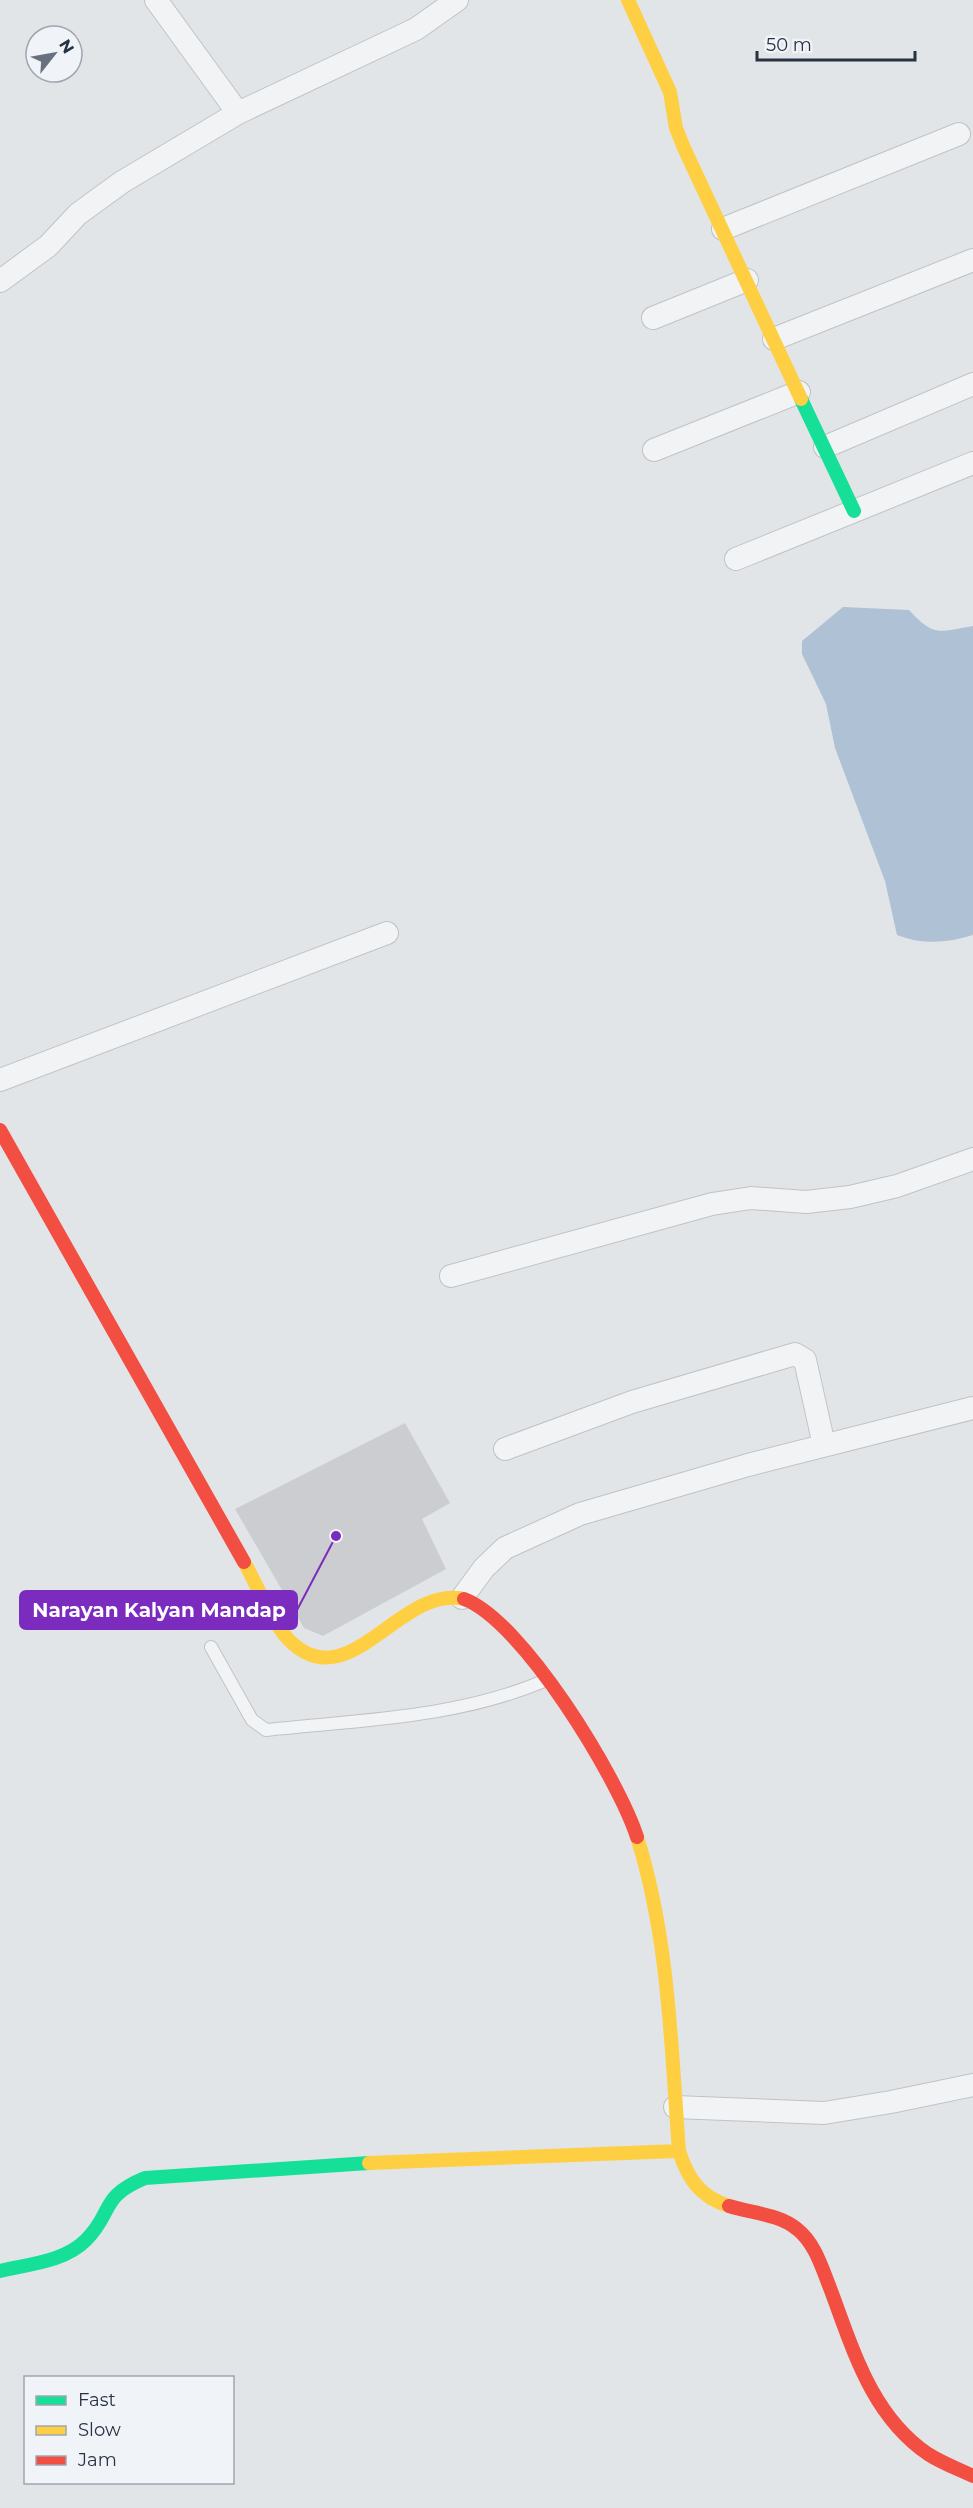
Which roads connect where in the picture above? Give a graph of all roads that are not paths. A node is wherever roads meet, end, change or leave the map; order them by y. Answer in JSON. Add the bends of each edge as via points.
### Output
{"nodes":[{"id":1,"x":156,"y":0,"type":"edge"},
{"id":2,"x":456,"y":0,"type":"edge"},
{"id":3,"x":628,"y":0,"type":"edge"},
{"id":4,"x":238,"y":113,"type":"junction"},
{"id":5,"x":959,"y":134,"type":"dead end"},
{"id":6,"x":723,"y":229,"type":"junction"},
{"id":7,"x":973,"y":260,"type":"edge"},
{"id":8,"x":747,"y":280,"type":"junction"},
{"id":9,"x":0,"y":281,"type":"edge"},
{"id":10,"x":653,"y":318,"type":"dead end"},
{"id":11,"x":774,"y":339,"type":"junction"},
{"id":12,"x":973,"y":384,"type":"edge"},
{"id":13,"x":799,"y":392,"type":"junction"},
{"id":14,"x":825,"y":447,"type":"junction"},
{"id":15,"x":654,"y":450,"type":"dead end"},
{"id":16,"x":973,"y":463,"type":"edge"},
{"id":17,"x":854,"y":511,"type":"junction"},
{"id":18,"x":736,"y":559,"type":"dead end"},
{"id":19,"x":387,"y":933,"type":"dead end"},
{"id":20,"x":0,"y":1080,"type":"edge"},
{"id":21,"x":0,"y":1131,"type":"edge"},
{"id":22,"x":973,"y":1159,"type":"edge"},
{"id":23,"x":451,"y":1276,"type":"dead end"},
{"id":24,"x":973,"y":1408,"type":"edge"},
{"id":25,"x":824,"y":1445,"type":"junction"},
{"id":26,"x":505,"y":1449,"type":"dead end"},
{"id":27,"x":462,"y":1598,"type":"junction"},
{"id":28,"x":211,"y":1647,"type":"dead end"},
{"id":29,"x":547,"y":1680,"type":"junction"},
{"id":30,"x":973,"y":2085,"type":"edge"},
{"id":31,"x":675,"y":2107,"type":"junction"},
{"id":32,"x":679,"y":2151,"type":"junction"},
{"id":33,"x":0,"y":2271,"type":"edge"},
{"id":34,"x":973,"y":2476,"type":"edge"}],
"edges":[{"from":1,"to":4,"type":"street"},
{"from":2,"to":4,"type":"street","via":[[416,29]]},
{"from":3,"to":6,"type":"street","via":[[670,92],[684,148]]},
{"from":4,"to":9,"type":"street","via":[[122,182],[78,214],[48,246]]},
{"from":5,"to":6,"type":"street"},
{"from":6,"to":8,"type":"street"},
{"from":7,"to":11,"type":"street"},
{"from":8,"to":10,"type":"street"},
{"from":8,"to":11,"type":"street"},
{"from":11,"to":13,"type":"street"},
{"from":12,"to":14,"type":"street"},
{"from":13,"to":14,"type":"street"},
{"from":13,"to":15,"type":"street"},
{"from":14,"to":17,"type":"street"},
{"from":16,"to":17,"type":"street"},
{"from":17,"to":18,"type":"street"},
{"from":19,"to":20,"type":"street"},
{"from":21,"to":27,"type":"street","via":[[287,1638],[299,1652],[316,1659],[349,1654],[421,1607],[448,1597]]},
{"from":22,"to":23,"type":"street","via":[[897,1186],[850,1197],[806,1202],[751,1198],[712,1204]]},
{"from":24,"to":25,"type":"street"},
{"from":25,"to":26,"type":"street","via":[[805,1360],[795,1354],[632,1402]]},
{"from":25,"to":27,"type":"street","via":[[638,1496],[534,1532],[505,1548]]},
{"from":27,"to":29,"type":"street","via":[[482,1606],[499,1621]]},
{"from":28,"to":29,"type":"lane","via":[[252,1719],[266,1730],[426,1713],[492,1699]]},
{"from":29,"to":31,"type":"street","via":[[607,1769],[643,1857],[666,1988]]},
{"from":30,"to":31,"type":"street","via":[[824,2113]]},
{"from":31,"to":32,"type":"street"},
{"from":32,"to":33,"type":"street","via":[[350,2164],[145,2178],[112,2197],[100,2223],[69,2252]]},
{"from":32,"to":34,"type":"street","via":[[690,2183],[702,2194],[719,2204],[787,2222],[800,2232],[821,2266],[861,2375],[879,2407],[925,2452]]}]}
